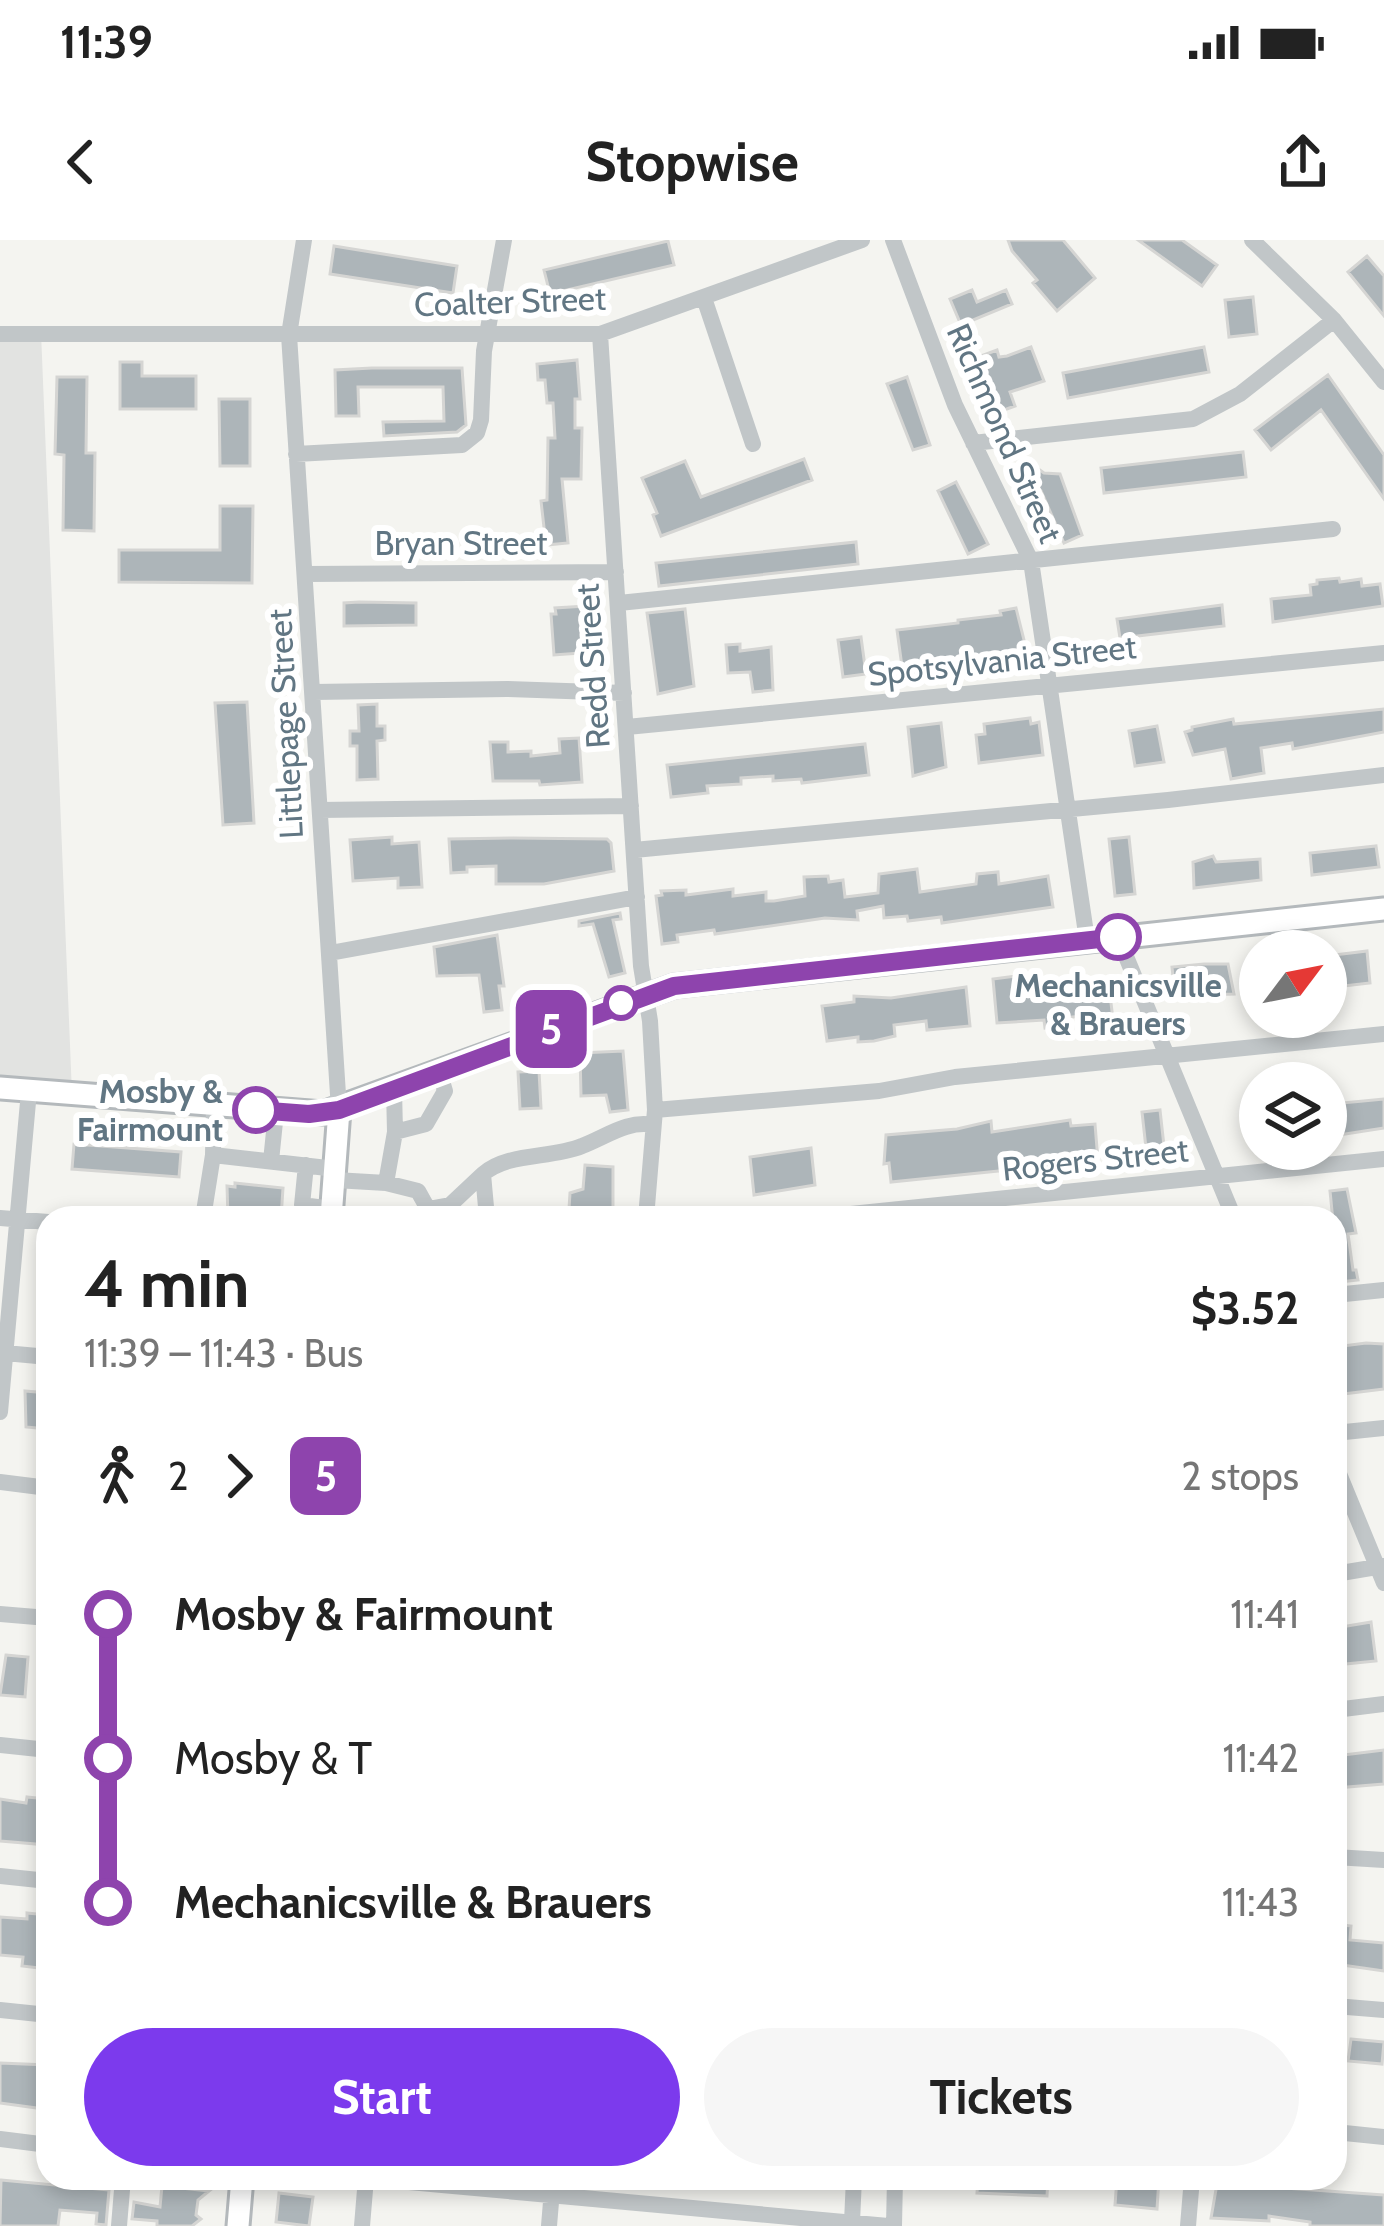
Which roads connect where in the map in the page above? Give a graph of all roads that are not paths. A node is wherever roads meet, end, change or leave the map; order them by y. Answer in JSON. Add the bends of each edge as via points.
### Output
{"nodes":[{"id":1,"x":304,"y":240,"type":"edge"},
{"id":2,"x":504,"y":240,"type":"edge"},
{"id":3,"x":862,"y":240,"type":"edge"},
{"id":4,"x":893,"y":240,"type":"edge"},
{"id":5,"x":1252,"y":240,"type":"edge"},
{"id":6,"x":704,"y":298,"type":"junction"},
{"id":7,"x":1334,"y":320,"type":"junction"},
{"id":8,"x":0,"y":334,"type":"edge"},
{"id":9,"x":488,"y":334,"type":"junction"},
{"id":10,"x":601,"y":334,"type":"junction"},
{"id":11,"x":290,"y":335,"type":"junction"},
{"id":12,"x":1384,"y":382,"type":"edge"},
{"id":13,"x":973,"y":442,"type":"junction"},
{"id":14,"x":753,"y":444,"type":"dead end"},
{"id":15,"x":296,"y":454,"type":"junction"},
{"id":16,"x":1333,"y":529,"type":"dead end"},
{"id":17,"x":1030,"y":561,"type":"junction"},
{"id":18,"x":616,"y":572,"type":"junction"},
{"id":19,"x":306,"y":574,"type":"junction"},
{"id":20,"x":619,"y":603,"type":"junction"},
{"id":21,"x":1384,"y":653,"type":"edge"},
{"id":22,"x":1050,"y":684,"type":"junction"},
{"id":23,"x":314,"y":692,"type":"junction"},
{"id":24,"x":624,"y":693,"type":"junction"},
{"id":25,"x":627,"y":728,"type":"junction"},
{"id":26,"x":1384,"y":776,"type":"edge"},
{"id":27,"x":631,"y":806,"type":"junction"},
{"id":28,"x":1067,"y":808,"type":"junction"},
{"id":29,"x":320,"y":811,"type":"junction"},
{"id":30,"x":634,"y":850,"type":"junction"},
{"id":31,"x":637,"y":897,"type":"junction"},
{"id":32,"x":1384,"y":909,"type":"edge"},
{"id":33,"x":1118,"y":937,"type":"junction"},
{"id":34,"x":1087,"y":940,"type":"junction"},
{"id":35,"x":330,"y":953,"type":"junction"},
{"id":36,"x":646,"y":993,"type":"junction"},
{"id":37,"x":1384,"y":1034,"type":"edge"},
{"id":38,"x":1168,"y":1058,"type":"junction"},
{"id":39,"x":440,"y":1071,"type":"junction"},
{"id":40,"x":0,"y":1088,"type":"edge"},
{"id":41,"x":394,"y":1089,"type":"junction"},
{"id":42,"x":28,"y":1091,"type":"junction"},
{"id":43,"x":214,"y":1106,"type":"junction"},
{"id":44,"x":339,"y":1110,"type":"junction"},
{"id":45,"x":276,"y":1112,"type":"junction"},
{"id":46,"x":654,"y":1118,"type":"junction"},
{"id":47,"x":394,"y":1132,"type":"junction"},
{"id":48,"x":214,"y":1155,"type":"junction"},
{"id":49,"x":1384,"y":1159,"type":"edge"},
{"id":50,"x":271,"y":1161,"type":"junction"},
{"id":51,"x":306,"y":1165,"type":"junction"},
{"id":52,"x":336,"y":1174,"type":"junction"},
{"id":53,"x":482,"y":1174,"type":"junction"},
{"id":54,"x":1216,"y":1177,"type":"junction"},
{"id":55,"x":386,"y":1183,"type":"junction"},
{"id":56,"x":205,"y":1206,"type":"edge"},
{"id":57,"x":305,"y":1206,"type":"edge"},
{"id":58,"x":333,"y":1206,"type":"edge"},
{"id":59,"x":424,"y":1206,"type":"edge"},
{"id":60,"x":447,"y":1206,"type":"edge"},
{"id":61,"x":486,"y":1206,"type":"edge"},
{"id":62,"x":647,"y":1206,"type":"edge"},
{"id":63,"x":969,"y":1206,"type":"edge"},
{"id":64,"x":1229,"y":1206,"type":"edge"},
{"id":65,"x":9,"y":1219,"type":"edge"},
{"id":66,"x":1384,"y":1290,"type":"edge"},
{"id":67,"x":1347,"y":1294,"type":"edge"},
{"id":68,"x":5,"y":1353,"type":"junction"},
{"id":69,"x":36,"y":1356,"type":"edge"},
{"id":70,"x":0,"y":1412,"type":"edge"},
{"id":71,"x":1384,"y":1428,"type":"edge"},
{"id":72,"x":1347,"y":1432,"type":"edge"},
{"id":73,"x":0,"y":1482,"type":"edge"},
{"id":74,"x":36,"y":1486,"type":"edge"},
{"id":75,"x":1347,"y":1492,"type":"edge"},
{"id":76,"x":1382,"y":1572,"type":"edge"},
{"id":77,"x":1347,"y":1573,"type":"edge"},
{"id":78,"x":0,"y":1614,"type":"edge"},
{"id":79,"x":36,"y":1617,"type":"edge"},
{"id":80,"x":1384,"y":1704,"type":"edge"},
{"id":81,"x":1347,"y":1708,"type":"edge"},
{"id":82,"x":0,"y":1745,"type":"edge"},
{"id":83,"x":36,"y":1749,"type":"edge"},
{"id":84,"x":1347,"y":1858,"type":"edge"},
{"id":85,"x":1384,"y":1861,"type":"edge"},
{"id":86,"x":0,"y":1876,"type":"edge"},
{"id":87,"x":36,"y":1880,"type":"edge"},
{"id":88,"x":1347,"y":2007,"type":"edge"},
{"id":89,"x":0,"y":2010,"type":"edge"},
{"id":90,"x":1384,"y":2010,"type":"edge"},
{"id":91,"x":36,"y":2014,"type":"edge"},
{"id":92,"x":1347,"y":2133,"type":"edge"},
{"id":93,"x":1384,"y":2137,"type":"edge"},
{"id":94,"x":0,"y":2139,"type":"edge"},
{"id":95,"x":36,"y":2144,"type":"edge"},
{"id":96,"x":122,"y":2190,"type":"edge"},
{"id":97,"x":241,"y":2190,"type":"edge"},
{"id":98,"x":365,"y":2190,"type":"edge"},
{"id":99,"x":552,"y":2190,"type":"edge"},
{"id":100,"x":593,"y":2190,"type":"edge"},
{"id":101,"x":853,"y":2190,"type":"edge"},
{"id":102,"x":894,"y":2190,"type":"edge"},
{"id":103,"x":1191,"y":2190,"type":"edge"},
{"id":104,"x":852,"y":2222,"type":"junction"},
{"id":105,"x":119,"y":2226,"type":"edge"},
{"id":106,"x":238,"y":2226,"type":"edge"},
{"id":107,"x":362,"y":2226,"type":"edge"},
{"id":108,"x":549,"y":2226,"type":"edge"},
{"id":109,"x":878,"y":2226,"type":"edge"},
{"id":110,"x":891,"y":2226,"type":"edge"},
{"id":111,"x":1188,"y":2226,"type":"edge"}],
"edges":[{"from":1,"to":11,"type":"street"},
{"from":2,"to":9,"type":"street"},
{"from":3,"to":6,"type":"street","name":"Coalter Street"},
{"from":4,"to":13,"type":"street","name":"Richmond Street"},
{"from":5,"to":7,"type":"street"},
{"from":6,"to":10,"type":"street","name":"Coalter Street"},
{"from":6,"to":14,"type":"street"},
{"from":7,"to":12,"type":"street"},
{"from":7,"to":13,"type":"street","via":[[1240,394],[1193,419]]},
{"from":8,"to":11,"type":"street","name":"Coalter Street"},
{"from":9,"to":10,"type":"street","name":"Coalter Street"},
{"from":9,"to":11,"type":"street","name":"Coalter Street"},
{"from":9,"to":15,"type":"street","via":[[485,398],[472,440]]},
{"from":10,"to":18,"type":"street","name":"Redd Street"},
{"from":11,"to":15,"type":"street","name":"Littlepage Street"},
{"from":13,"to":17,"type":"street","name":"Richmond Street"},
{"from":15,"to":19,"type":"street","name":"Littlepage Street"},
{"from":16,"to":17,"type":"street"},
{"from":17,"to":20,"type":"street"},
{"from":17,"to":22,"type":"street","name":"Richmond Street"},
{"from":18,"to":19,"type":"street","name":"Bryan Street"},
{"from":18,"to":20,"type":"street","name":"Redd Street"},
{"from":19,"to":23,"type":"street","name":"Littlepage Street"},
{"from":20,"to":24,"type":"street","name":"Redd Street"},
{"from":21,"to":22,"type":"street","name":"Spotsylvania Street"},
{"from":22,"to":25,"type":"street","name":"Spotsylvania Street"},
{"from":22,"to":28,"type":"street","name":"Richmond Street"},
{"from":23,"to":24,"type":"street"},
{"from":23,"to":29,"type":"street","name":"Littlepage Street"},
{"from":24,"to":25,"type":"street","name":"Redd Street"},
{"from":25,"to":27,"type":"street","name":"Redd Street"},
{"from":26,"to":28,"type":"street"},
{"from":27,"to":29,"type":"street"},
{"from":27,"to":30,"type":"street","name":"Redd Street"},
{"from":28,"to":30,"type":"street"},
{"from":28,"to":34,"type":"street","name":"Richmond Street"},
{"from":29,"to":35,"type":"street","name":"Littlepage Street"},
{"from":30,"to":31,"type":"street","name":"Redd Street"},
{"from":31,"to":35,"type":"street"},
{"from":31,"to":36,"type":"street","name":"Redd Street"},
{"from":32,"to":33,"type":"main road"},
{"from":33,"to":34,"type":"main road"},
{"from":33,"to":38,"type":"street"},
{"from":34,"to":36,"type":"main road"},
{"from":35,"to":44,"type":"street","name":"Littlepage Street"},
{"from":36,"to":39,"type":"main road"},
{"from":36,"to":46,"type":"street","name":"Redd Street"},
{"from":37,"to":38,"type":"street"},
{"from":38,"to":46,"type":"street"},
{"from":38,"to":54,"type":"street"},
{"from":39,"to":41,"type":"main road"},
{"from":39,"to":47,"type":"street","via":[[445,1091],[426,1124]]},
{"from":40,"to":42,"type":"main road"},
{"from":41,"to":44,"type":"main road"},
{"from":41,"to":47,"type":"street"},
{"from":42,"to":43,"type":"main road"},
{"from":42,"to":65,"type":"street"},
{"from":43,"to":45,"type":"main road"},
{"from":43,"to":48,"type":"street"},
{"from":44,"to":45,"type":"main road"},
{"from":44,"to":52,"type":"main road"},
{"from":45,"to":50,"type":"street"},
{"from":46,"to":53,"type":"street"},
{"from":46,"to":62,"type":"street","name":"Redd Street"},
{"from":47,"to":55,"type":"street"},
{"from":48,"to":50,"type":"street"},
{"from":48,"to":56,"type":"street"},
{"from":49,"to":54,"type":"street","name":"Rogers Street"},
{"from":50,"to":51,"type":"street"},
{"from":51,"to":52,"type":"street"},
{"from":51,"to":57,"type":"street"},
{"from":52,"to":55,"type":"street"},
{"from":52,"to":58,"type":"main road"},
{"from":53,"to":60,"type":"street"},
{"from":53,"to":61,"type":"street"},
{"from":54,"to":63,"type":"street","name":"Rogers Street"},
{"from":54,"to":64,"type":"street"},
{"from":55,"to":59,"type":"street","via":[[418,1191]]},
{"from":65,"to":68,"type":"street"},
{"from":66,"to":67,"type":"street"},
{"from":68,"to":69,"type":"street"},
{"from":68,"to":70,"type":"street"},
{"from":71,"to":72,"type":"street"},
{"from":73,"to":74,"type":"street"},
{"from":75,"to":76,"type":"street"},
{"from":76,"to":77,"type":"street"},
{"from":78,"to":79,"type":"street"},
{"from":80,"to":81,"type":"street"},
{"from":82,"to":83,"type":"street"},
{"from":84,"to":85,"type":"street"},
{"from":86,"to":87,"type":"street"},
{"from":88,"to":90,"type":"street"},
{"from":89,"to":91,"type":"street"},
{"from":92,"to":93,"type":"street"},
{"from":94,"to":95,"type":"street"},
{"from":96,"to":105,"type":"street"},
{"from":97,"to":106,"type":"main road"},
{"from":98,"to":107,"type":"street"},
{"from":99,"to":108,"type":"street"},
{"from":100,"to":104,"type":"street"},
{"from":101,"to":104,"type":"street"},
{"from":102,"to":110,"type":"street"},
{"from":103,"to":111,"type":"street"},
{"from":104,"to":109,"type":"street"},
{"from":109,"to":110,"type":"street"}]}
